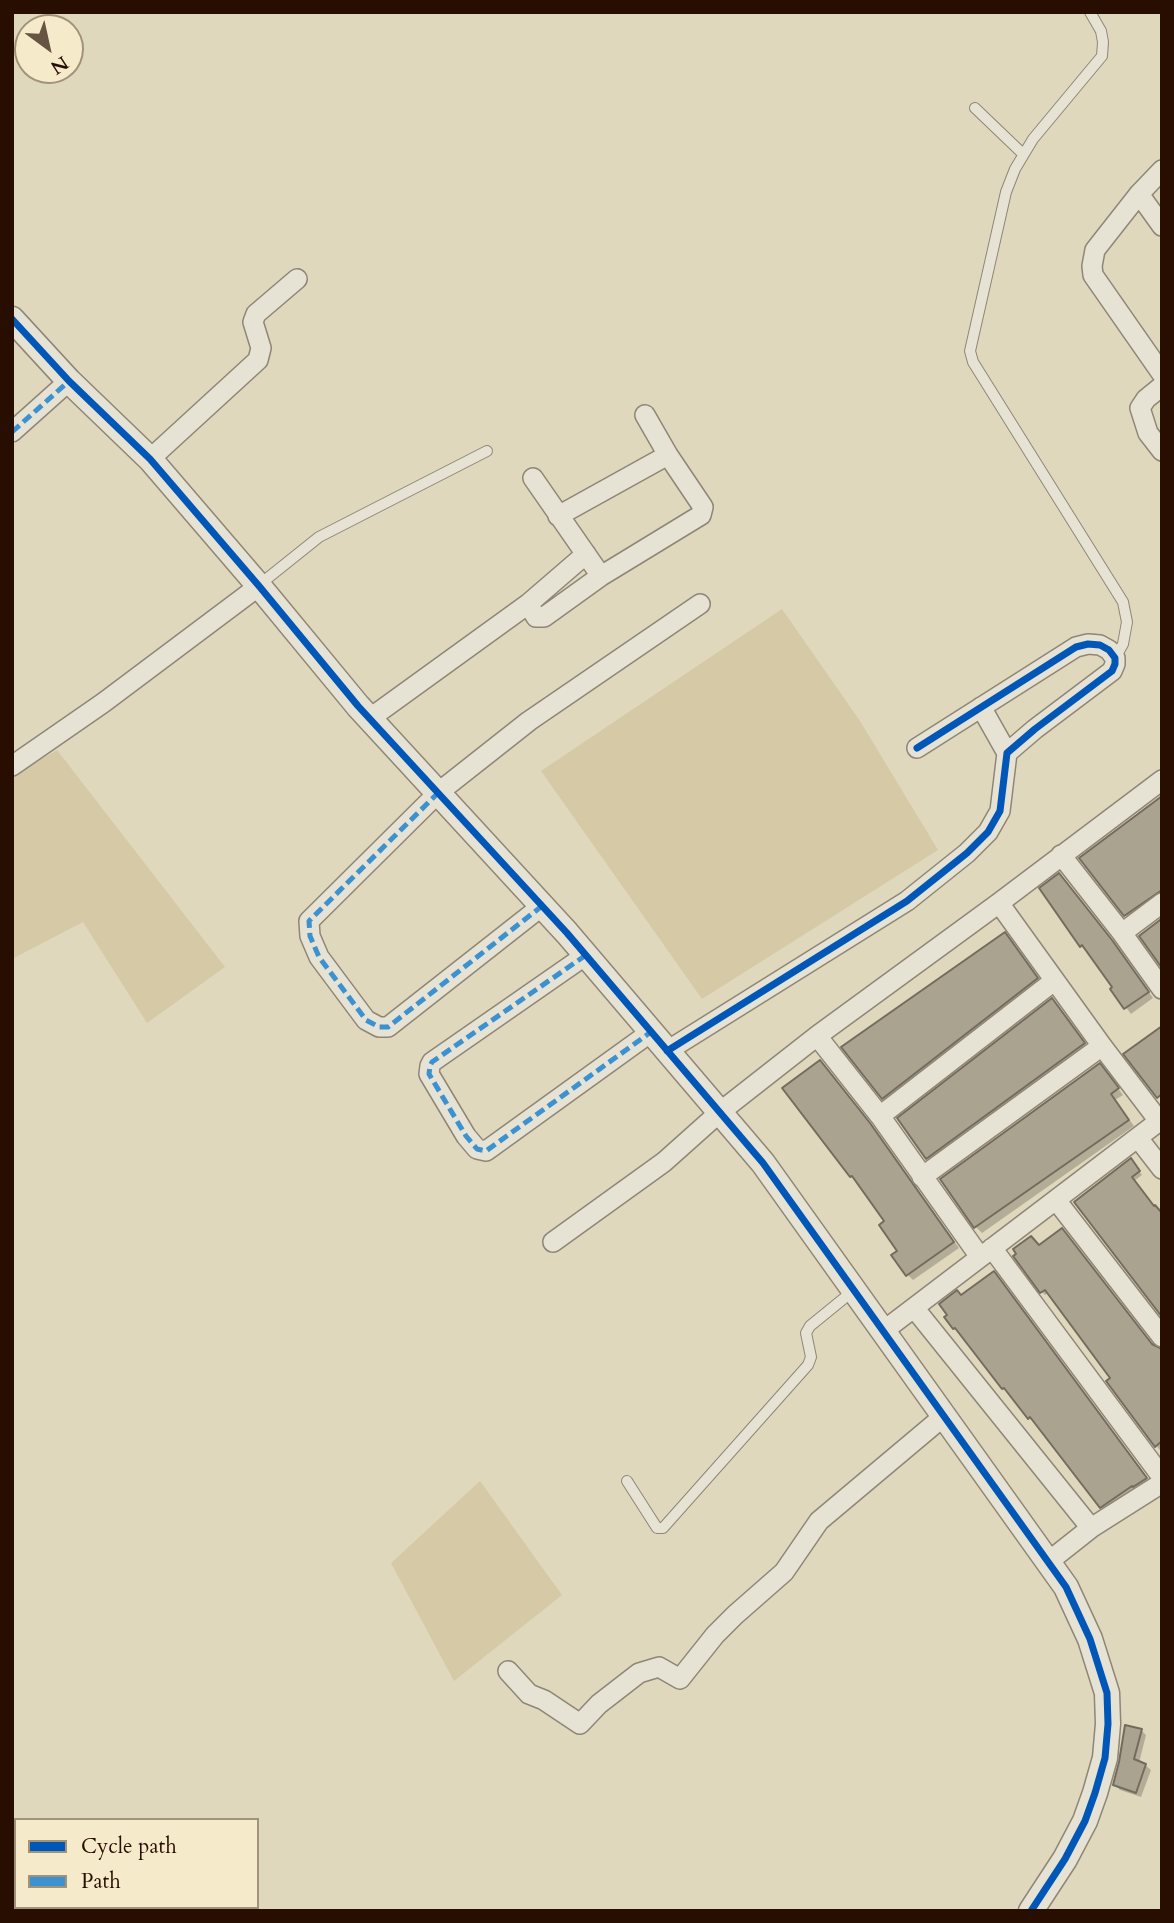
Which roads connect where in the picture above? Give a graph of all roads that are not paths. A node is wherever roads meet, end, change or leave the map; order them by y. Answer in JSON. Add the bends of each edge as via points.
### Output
{"nodes":[{"id":1,"x":1090,"y":12,"type":"edge"},
{"id":2,"x":975,"y":108,"type":"dead end"},
{"id":3,"x":1023,"y":154,"type":"junction"},
{"id":4,"x":1162,"y":170,"type":"edge"},
{"id":5,"x":1139,"y":194,"type":"junction"},
{"id":6,"x":1162,"y":226,"type":"edge"},
{"id":7,"x":296,"y":279,"type":"dead end"},
{"id":8,"x":12,"y":319,"type":"edge"},
{"id":9,"x":1162,"y":374,"type":"edge"},
{"id":10,"x":69,"y":381,"type":"junction"},
{"id":11,"x":1162,"y":386,"type":"edge"},
{"id":12,"x":645,"y":415,"type":"dead end"},
{"id":13,"x":12,"y":432,"type":"edge"},
{"id":14,"x":486,"y":451,"type":"dead end"},
{"id":15,"x":1162,"y":451,"type":"edge"},
{"id":16,"x":668,"y":455,"type":"junction"},
{"id":17,"x":150,"y":458,"type":"junction"},
{"id":18,"x":533,"y":478,"type":"dead end"},
{"id":19,"x":558,"y":516,"type":"junction"},
{"id":20,"x":586,"y":554,"type":"junction"},
{"id":21,"x":601,"y":576,"type":"junction"},
{"id":22,"x":258,"y":586,"type":"junction"},
{"id":23,"x":528,"y":604,"type":"junction"},
{"id":24,"x":700,"y":604,"type":"dead end"},
{"id":25,"x":1115,"y":658,"type":"junction"},
{"id":26,"x":981,"y":707,"type":"junction"},
{"id":27,"x":369,"y":719,"type":"junction"},
{"id":28,"x":917,"y":748,"type":"dead end"},
{"id":29,"x":1007,"y":752,"type":"junction"},
{"id":30,"x":12,"y":766,"type":"edge"},
{"id":31,"x":1162,"y":780,"type":"edge"},
{"id":32,"x":439,"y":792,"type":"junction"},
{"id":33,"x":1061,"y":855,"type":"junction"},
{"id":34,"x":999,"y":903,"type":"junction"},
{"id":35,"x":1162,"y":903,"type":"edge"},
{"id":36,"x":542,"y":906,"type":"junction"},
{"id":37,"x":1122,"y":933,"type":"junction"},
{"id":38,"x":586,"y":955,"type":"junction"},
{"id":39,"x":1054,"y":981,"type":"junction"},
{"id":40,"x":1162,"y":989,"type":"edge"},
{"id":41,"x":817,"y":1036,"type":"junction"},
{"id":42,"x":659,"y":1041,"type":"junction"},
{"id":43,"x":1102,"y":1046,"type":"junction"},
{"id":44,"x":720,"y":1112,"type":"junction"},
{"id":45,"x":880,"y":1116,"type":"junction"},
{"id":46,"x":1161,"y":1120,"type":"edge"},
{"id":47,"x":1138,"y":1138,"type":"junction"},
{"id":48,"x":1162,"y":1169,"type":"edge"},
{"id":49,"x":922,"y":1177,"type":"junction"},
{"id":50,"x":1056,"y":1200,"type":"junction"},
{"id":51,"x":553,"y":1242,"type":"dead end"},
{"id":52,"x":986,"y":1253,"type":"junction"},
{"id":53,"x":853,"y":1290,"type":"junction"},
{"id":54,"x":915,"y":1308,"type":"junction"},
{"id":55,"x":883,"y":1332,"type":"junction"},
{"id":56,"x":1162,"y":1337,"type":"edge"},
{"id":57,"x":944,"y":1416,"type":"junction"},
{"id":58,"x":1162,"y":1477,"type":"edge"},
{"id":59,"x":626,"y":1481,"type":"dead end"},
{"id":60,"x":1162,"y":1483,"type":"edge"},
{"id":61,"x":1091,"y":1528,"type":"junction"},
{"id":62,"x":1048,"y":1562,"type":"junction"},
{"id":63,"x":508,"y":1671,"type":"dead end"},
{"id":64,"x":1031,"y":1911,"type":"edge"}],
"edges":[{"from":1,"to":3,"type":"lane","via":[[1101,31],[1102,56]]},
{"from":2,"to":3,"type":"lane"},
{"from":3,"to":25,"type":"lane","via":[[1006,192],[971,356],[1123,602],[1127,622]]},
{"from":4,"to":5,"type":"street"},
{"from":5,"to":6,"type":"street"},
{"from":5,"to":9,"type":"street","via":[[1095,250],[1093,275]]},
{"from":7,"to":17,"type":"street","via":[[256,314],[253,322],[261,348],[258,360]]},
{"from":8,"to":10,"type":"street"},
{"from":10,"to":13,"type":"street"},
{"from":10,"to":17,"type":"street"},
{"from":11,"to":15,"type":"street","via":[[1140,408],[1148,433]]},
{"from":12,"to":16,"type":"street"},
{"from":14,"to":22,"type":"lane","via":[[319,537]]},
{"from":16,"to":19,"type":"street"},
{"from":16,"to":21,"type":"street","via":[[703,507],[701,515]]},
{"from":17,"to":22,"type":"street"},
{"from":18,"to":19,"type":"street"},
{"from":19,"to":20,"type":"street"},
{"from":20,"to":21,"type":"street"},
{"from":20,"to":23,"type":"street"},
{"from":21,"to":23,"type":"street","via":[[544,617],[536,617]]},
{"from":22,"to":27,"type":"street"},
{"from":22,"to":30,"type":"street"},
{"from":23,"to":27,"type":"street"},
{"from":24,"to":32,"type":"street","via":[[529,721]]},
{"from":25,"to":26,"type":"street","via":[[1100,645],[1076,647]]},
{"from":25,"to":29,"type":"street","via":[[1112,671]]},
{"from":26,"to":28,"type":"street"},
{"from":26,"to":29,"type":"street"},
{"from":27,"to":32,"type":"street"},
{"from":29,"to":42,"type":"street","via":[[1000,811],[988,832],[967,853],[907,901]]},
{"from":31,"to":33,"type":"street"},
{"from":32,"to":36,"type":"street"},
{"from":32,"to":36,"type":"street","via":[[309,921],[319,957],[366,1020],[388,1027]]},
{"from":33,"to":34,"type":"street"},
{"from":33,"to":37,"type":"street"},
{"from":34,"to":39,"type":"street"},
{"from":34,"to":41,"type":"street"},
{"from":35,"to":37,"type":"street"},
{"from":36,"to":38,"type":"street"},
{"from":37,"to":40,"type":"street"},
{"from":38,"to":42,"type":"street"},
{"from":38,"to":42,"type":"street","via":[[430,1066],[429,1074],[477,1149],[486,1151]]},
{"from":39,"to":43,"type":"street"},
{"from":39,"to":45,"type":"street"},
{"from":41,"to":44,"type":"street"},
{"from":41,"to":45,"type":"street"},
{"from":42,"to":44,"type":"street"},
{"from":43,"to":46,"type":"street"},
{"from":43,"to":49,"type":"street"},
{"from":44,"to":51,"type":"street","via":[[664,1161]]},
{"from":44,"to":53,"type":"street","via":[[763,1163]]},
{"from":45,"to":49,"type":"street"},
{"from":46,"to":47,"type":"street"},
{"from":47,"to":48,"type":"street"},
{"from":47,"to":50,"type":"street"},
{"from":49,"to":52,"type":"street"},
{"from":50,"to":52,"type":"street"},
{"from":50,"to":56,"type":"street"},
{"from":52,"to":54,"type":"street"},
{"from":52,"to":58,"type":"street"},
{"from":53,"to":55,"type":"street"},
{"from":53,"to":59,"type":"lane","via":[[810,1326],[806,1333],[808,1365],[663,1528],[657,1528]]},
{"from":54,"to":55,"type":"street"},
{"from":54,"to":61,"type":"street"},
{"from":55,"to":57,"type":"street"},
{"from":57,"to":62,"type":"street"},
{"from":57,"to":63,"type":"street","via":[[820,1521],[784,1572],[715,1635],[680,1679],[659,1667],[639,1673],[580,1724],[529,1694]]},
{"from":60,"to":61,"type":"street"},
{"from":61,"to":62,"type":"street"},
{"from":62,"to":64,"type":"street","via":[[1066,1587],[1090,1639],[1107,1693],[1108,1724],[1105,1758],[1085,1821]]}]}
